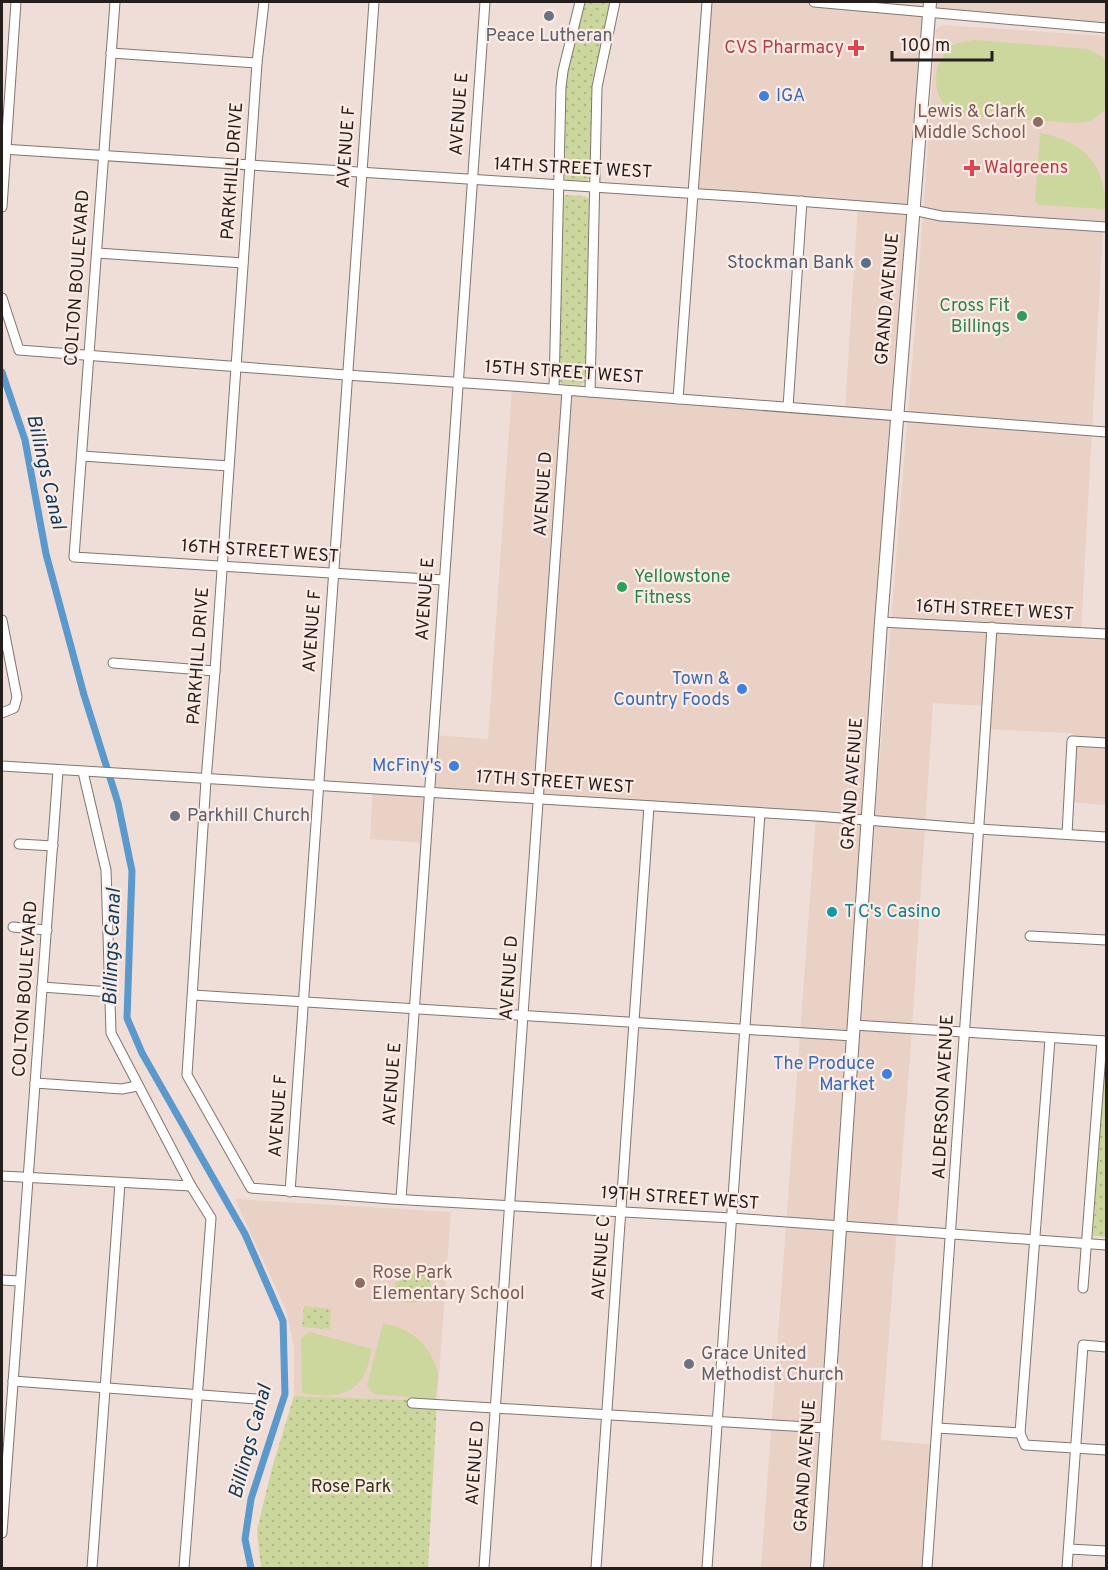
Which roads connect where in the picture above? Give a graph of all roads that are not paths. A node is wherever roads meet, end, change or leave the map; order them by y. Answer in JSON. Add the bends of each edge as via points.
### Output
{"nodes":[{"id":1,"x":16,"y":2,"type":"edge"},
{"id":2,"x":115,"y":2,"type":"edge"},
{"id":3,"x":264,"y":2,"type":"edge"},
{"id":4,"x":374,"y":2,"type":"edge"},
{"id":5,"x":485,"y":2,"type":"edge"},
{"id":6,"x":580,"y":2,"type":"edge"},
{"id":7,"x":615,"y":2,"type":"edge"},
{"id":8,"x":707,"y":2,"type":"edge"},
{"id":9,"x":814,"y":2,"type":"edge"},
{"id":10,"x":930,"y":6,"type":"edge"},
{"id":11,"x":1107,"y":28,"type":"edge"},
{"id":12,"x":111,"y":53,"type":"junction"},
{"id":13,"x":257,"y":63,"type":"junction"},
{"id":14,"x":3,"y":150,"type":"edge"},
{"id":15,"x":104,"y":156,"type":"junction"},
{"id":16,"x":250,"y":166,"type":"junction"},
{"id":17,"x":362,"y":173,"type":"junction"},
{"id":18,"x":472,"y":180,"type":"junction"},
{"id":19,"x":559,"y":185,"type":"junction"},
{"id":20,"x":594,"y":187,"type":"junction"},
{"id":21,"x":692,"y":193,"type":"junction"},
{"id":22,"x":802,"y":201,"type":"junction"},
{"id":23,"x":2,"y":207,"type":"edge"},
{"id":24,"x":913,"y":210,"type":"junction"},
{"id":25,"x":1107,"y":227,"type":"edge"},
{"id":26,"x":97,"y":253,"type":"junction"},
{"id":27,"x":243,"y":263,"type":"junction"},
{"id":28,"x":2,"y":298,"type":"edge"},
{"id":29,"x":89,"y":355,"type":"junction"},
{"id":30,"x":236,"y":368,"type":"junction"},
{"id":31,"x":346,"y":375,"type":"junction"},
{"id":32,"x":457,"y":382,"type":"junction"},
{"id":33,"x":554,"y":389,"type":"junction"},
{"id":34,"x":567,"y":391,"type":"junction"},
{"id":35,"x":590,"y":392,"type":"junction"},
{"id":36,"x":678,"y":399,"type":"junction"},
{"id":37,"x":788,"y":406,"type":"junction"},
{"id":38,"x":897,"y":414,"type":"junction"},
{"id":39,"x":1107,"y":432,"type":"edge"},
{"id":40,"x":82,"y":456,"type":"junction"},
{"id":41,"x":230,"y":466,"type":"junction"},
{"id":42,"x":74,"y":557,"type":"joint"},
{"id":43,"x":222,"y":566,"type":"junction"},
{"id":44,"x":334,"y":573,"type":"junction"},
{"id":45,"x":444,"y":580,"type":"junction"},
{"id":46,"x":2,"y":620,"type":"edge"},
{"id":47,"x":881,"y":622,"type":"junction"},
{"id":48,"x":992,"y":627,"type":"junction"},
{"id":49,"x":1107,"y":634,"type":"edge"},
{"id":50,"x":113,"y":663,"type":"dead end"},
{"id":51,"x":215,"y":671,"type":"junction"},
{"id":52,"x":2,"y":713,"type":"edge"},
{"id":53,"x":1107,"y":743,"type":"edge"},
{"id":54,"x":2,"y":766,"type":"edge"},
{"id":55,"x":58,"y":771,"type":"junction"},
{"id":56,"x":83,"y":772,"type":"junction"},
{"id":57,"x":206,"y":780,"type":"junction"},
{"id":58,"x":319,"y":784,"type":"junction"},
{"id":59,"x":429,"y":792,"type":"junction"},
{"id":60,"x":539,"y":798,"type":"junction"},
{"id":61,"x":649,"y":806,"type":"junction"},
{"id":62,"x":760,"y":813,"type":"junction"},
{"id":63,"x":869,"y":820,"type":"junction"},
{"id":64,"x":979,"y":829,"type":"junction"},
{"id":65,"x":1067,"y":834,"type":"junction"},
{"id":66,"x":1107,"y":837,"type":"edge"},
{"id":67,"x":19,"y":844,"type":"dead end"},
{"id":68,"x":52,"y":846,"type":"junction"},
{"id":69,"x":14,"y":927,"type":"dead end"},
{"id":70,"x":47,"y":930,"type":"junction"},
{"id":71,"x":1030,"y":936,"type":"dead end"},
{"id":72,"x":1107,"y":940,"type":"edge"},
{"id":73,"x":42,"y":987,"type":"junction"},
{"id":74,"x":110,"y":992,"type":"junction"},
{"id":75,"x":193,"y":995,"type":"junction"},
{"id":76,"x":303,"y":1002,"type":"junction"},
{"id":77,"x":414,"y":1008,"type":"junction"},
{"id":78,"x":524,"y":1015,"type":"junction"},
{"id":79,"x":634,"y":1022,"type":"junction"},
{"id":80,"x":744,"y":1029,"type":"junction"},
{"id":81,"x":854,"y":1030,"type":"junction"},
{"id":82,"x":964,"y":1031,"type":"junction"},
{"id":83,"x":1050,"y":1039,"type":"junction"},
{"id":84,"x":1104,"y":1041,"type":"edge"},
{"id":85,"x":35,"y":1083,"type":"junction"},
{"id":86,"x":137,"y":1086,"type":"junction"},
{"id":87,"x":2,"y":1176,"type":"edge"},
{"id":88,"x":27,"y":1177,"type":"junction"},
{"id":89,"x":120,"y":1183,"type":"junction"},
{"id":90,"x":191,"y":1186,"type":"junction"},
{"id":91,"x":251,"y":1188,"type":"joint"},
{"id":92,"x":290,"y":1192,"type":"junction"},
{"id":93,"x":401,"y":1199,"type":"junction"},
{"id":94,"x":511,"y":1205,"type":"junction"},
{"id":95,"x":622,"y":1212,"type":"junction"},
{"id":96,"x":731,"y":1218,"type":"junction"},
{"id":97,"x":840,"y":1226,"type":"junction"},
{"id":98,"x":952,"y":1235,"type":"junction"},
{"id":99,"x":1036,"y":1240,"type":"junction"},
{"id":100,"x":1086,"y":1243,"type":"junction"},
{"id":101,"x":1107,"y":1245,"type":"edge"},
{"id":102,"x":2,"y":1280,"type":"edge"},
{"id":103,"x":19,"y":1281,"type":"junction"},
{"id":104,"x":1083,"y":1288,"type":"dead end"},
{"id":105,"x":1107,"y":1347,"type":"edge"},
{"id":106,"x":13,"y":1381,"type":"junction"},
{"id":107,"x":104,"y":1388,"type":"junction"},
{"id":108,"x":197,"y":1395,"type":"junction"},
{"id":109,"x":258,"y":1399,"type":"dead end"},
{"id":110,"x":412,"y":1403,"type":"dead end"},
{"id":111,"x":496,"y":1409,"type":"junction"},
{"id":112,"x":607,"y":1416,"type":"junction"},
{"id":113,"x":716,"y":1422,"type":"junction"},
{"id":114,"x":826,"y":1428,"type":"junction"},
{"id":115,"x":937,"y":1428,"type":"junction"},
{"id":116,"x":1020,"y":1433,"type":"junction"},
{"id":117,"x":1076,"y":1449,"type":"junction"},
{"id":118,"x":1107,"y":1450,"type":"edge"},
{"id":119,"x":2,"y":1533,"type":"edge"},
{"id":120,"x":1069,"y":1549,"type":"junction"},
{"id":121,"x":1107,"y":1551,"type":"edge"},
{"id":122,"x":92,"y":1569,"type":"edge"},
{"id":123,"x":184,"y":1569,"type":"edge"},
{"id":124,"x":484,"y":1569,"type":"edge"},
{"id":125,"x":596,"y":1569,"type":"edge"},
{"id":126,"x":707,"y":1569,"type":"edge"},
{"id":127,"x":817,"y":1569,"type":"edge"},
{"id":128,"x":927,"y":1569,"type":"edge"},
{"id":129,"x":1067,"y":1569,"type":"edge"}],
"edges":[{"from":1,"to":14,"type":"street"},
{"from":2,"to":12,"type":"street","name":"COLTON BOULEVARD"},
{"from":3,"to":13,"type":"street","name":"PARKHILL DRIVE"},
{"from":4,"to":17,"type":"street","name":"AVENUE F"},
{"from":5,"to":18,"type":"street","name":"AVENUE E"},
{"from":6,"to":19,"type":"street","via":[[563,71]]},
{"from":7,"to":20,"type":"street","via":[[597,87]]},
{"from":8,"to":21,"type":"street"},
{"from":9,"to":10,"type":"street"},
{"from":10,"to":11,"type":"street"},
{"from":10,"to":24,"type":"main road","name":"GRAND AVENUE"},
{"from":12,"to":13,"type":"street"},
{"from":12,"to":15,"type":"street","name":"COLTON BOULEVARD"},
{"from":13,"to":16,"type":"street","name":"PARKHILL DRIVE"},
{"from":14,"to":15,"type":"street","name":"14TH STREET WEST"},
{"from":14,"to":23,"type":"street"},
{"from":15,"to":16,"type":"street","name":"14TH STREET WEST"},
{"from":15,"to":26,"type":"street","name":"COLTON BOULEVARD"},
{"from":16,"to":17,"type":"street","name":"14TH STREET WEST"},
{"from":16,"to":27,"type":"street","name":"PARKHILL DRIVE"},
{"from":17,"to":18,"type":"street","name":"14TH STREET WEST"},
{"from":17,"to":31,"type":"street","name":"AVENUE F"},
{"from":18,"to":19,"type":"street","name":"14TH STREET WEST"},
{"from":18,"to":32,"type":"street","name":"AVENUE E"},
{"from":19,"to":20,"type":"street","name":"14TH STREET WEST"},
{"from":19,"to":33,"type":"street"},
{"from":20,"to":21,"type":"street","name":"14TH STREET WEST"},
{"from":20,"to":35,"type":"street"},
{"from":21,"to":22,"type":"street","name":"14TH STREET WEST"},
{"from":21,"to":36,"type":"street"},
{"from":22,"to":24,"type":"street","name":"14TH STREET WEST"},
{"from":22,"to":37,"type":"street"},
{"from":24,"to":25,"type":"street","name":"14TH STREET WEST","via":[[941,216]]},
{"from":24,"to":38,"type":"main road","name":"GRAND AVENUE"},
{"from":26,"to":27,"type":"street"},
{"from":26,"to":29,"type":"street","name":"COLTON BOULEVARD"},
{"from":27,"to":30,"type":"street","name":"PARKHILL DRIVE"},
{"from":28,"to":29,"type":"street","name":"15TH STREET WEST","via":[[19,350]]},
{"from":29,"to":30,"type":"street","name":"15TH STREET WEST"},
{"from":29,"to":40,"type":"street","name":"COLTON BOULEVARD"},
{"from":30,"to":31,"type":"street","name":"15TH STREET WEST"},
{"from":30,"to":41,"type":"street","name":"PARKHILL DRIVE"},
{"from":31,"to":32,"type":"street","name":"15TH STREET WEST"},
{"from":31,"to":44,"type":"street","name":"AVENUE F"},
{"from":32,"to":33,"type":"street","name":"15TH STREET WEST"},
{"from":32,"to":45,"type":"street","name":"AVENUE E"},
{"from":33,"to":34,"type":"street","name":"15TH STREET WEST"},
{"from":34,"to":35,"type":"street","name":"15TH STREET WEST"},
{"from":34,"to":60,"type":"street","name":"AVENUE D"},
{"from":35,"to":36,"type":"street","name":"15TH STREET WEST"},
{"from":36,"to":37,"type":"street","name":"15TH STREET WEST"},
{"from":37,"to":38,"type":"street","name":"15TH STREET WEST"},
{"from":38,"to":39,"type":"street","name":"15TH STREET WEST"},
{"from":38,"to":47,"type":"main road","name":"GRAND AVENUE"},
{"from":40,"to":41,"type":"street"},
{"from":40,"to":42,"type":"street","name":"COLTON BOULEVARD"},
{"from":41,"to":43,"type":"street","name":"PARKHILL DRIVE"},
{"from":42,"to":43,"type":"street","name":"16TH STREET WEST"},
{"from":43,"to":44,"type":"street","name":"16TH STREET WEST"},
{"from":43,"to":51,"type":"street","name":"PARKHILL DRIVE"},
{"from":44,"to":45,"type":"street","name":"16TH STREET WEST"},
{"from":44,"to":58,"type":"street","name":"AVENUE F"},
{"from":45,"to":59,"type":"street","name":"AVENUE E"},
{"from":46,"to":52,"type":"street","via":[[16,697],[14,708]]},
{"from":47,"to":48,"type":"street","name":"16TH STREET WEST"},
{"from":47,"to":63,"type":"main road","name":"GRAND AVENUE"},
{"from":48,"to":49,"type":"street","name":"16TH STREET WEST"},
{"from":48,"to":64,"type":"street","name":"ALDERSON AVENUE"},
{"from":50,"to":51,"type":"street"},
{"from":51,"to":57,"type":"street","name":"PARKHILL DRIVE"},
{"from":53,"to":65,"type":"street","via":[[1072,741]]},
{"from":54,"to":55,"type":"street","name":"17TH STREET WEST"},
{"from":55,"to":56,"type":"street","name":"17TH STREET WEST"},
{"from":55,"to":68,"type":"street","name":"COLTON BOULEVARD"},
{"from":56,"to":57,"type":"street","name":"17TH STREET WEST"},
{"from":56,"to":74,"type":"street","via":[[106,870]]},
{"from":57,"to":58,"type":"street","name":"17TH STREET WEST"},
{"from":57,"to":75,"type":"street","name":"PARKHILL DRIVE"},
{"from":58,"to":59,"type":"street","name":"17TH STREET WEST"},
{"from":58,"to":76,"type":"street","name":"AVENUE F"},
{"from":59,"to":60,"type":"street","name":"17TH STREET WEST"},
{"from":59,"to":77,"type":"street","name":"AVENUE E"},
{"from":60,"to":61,"type":"street","name":"17TH STREET WEST"},
{"from":60,"to":78,"type":"street","name":"AVENUE D"},
{"from":61,"to":62,"type":"street","name":"17TH STREET WEST"},
{"from":61,"to":79,"type":"street","name":"AVENUE C"},
{"from":62,"to":63,"type":"street","name":"17TH STREET WEST"},
{"from":62,"to":80,"type":"street"},
{"from":63,"to":64,"type":"street","name":"17TH STREET WEST"},
{"from":63,"to":81,"type":"main road","name":"GRAND AVENUE"},
{"from":64,"to":65,"type":"street","name":"17TH STREET WEST"},
{"from":64,"to":82,"type":"street","name":"ALDERSON AVENUE"},
{"from":65,"to":66,"type":"street","name":"17TH STREET WEST"},
{"from":67,"to":68,"type":"street"},
{"from":68,"to":70,"type":"street","name":"COLTON BOULEVARD"},
{"from":69,"to":70,"type":"street"},
{"from":70,"to":73,"type":"street","name":"COLTON BOULEVARD"},
{"from":71,"to":72,"type":"street"},
{"from":73,"to":74,"type":"street"},
{"from":73,"to":85,"type":"street","name":"COLTON BOULEVARD"},
{"from":74,"to":86,"type":"street","via":[[111,1033]]},
{"from":75,"to":76,"type":"street"},
{"from":75,"to":91,"type":"street","name":"PARKHILL DRIVE","via":[[187,1075]]},
{"from":76,"to":77,"type":"street"},
{"from":76,"to":92,"type":"street","name":"AVENUE F"},
{"from":77,"to":78,"type":"street"},
{"from":77,"to":93,"type":"street","name":"AVENUE E"},
{"from":78,"to":79,"type":"street"},
{"from":78,"to":94,"type":"street","name":"AVENUE D"},
{"from":79,"to":80,"type":"street"},
{"from":79,"to":95,"type":"street","name":"AVENUE C"},
{"from":80,"to":81,"type":"street"},
{"from":80,"to":96,"type":"street"},
{"from":81,"to":82,"type":"street"},
{"from":81,"to":97,"type":"main road","name":"GRAND AVENUE"},
{"from":82,"to":83,"type":"street"},
{"from":82,"to":98,"type":"street","name":"ALDERSON AVENUE"},
{"from":83,"to":84,"type":"street"},
{"from":83,"to":99,"type":"street"},
{"from":84,"to":100,"type":"street"},
{"from":85,"to":86,"type":"street","via":[[122,1089]]},
{"from":85,"to":88,"type":"street","name":"COLTON BOULEVARD"},
{"from":86,"to":90,"type":"street"},
{"from":87,"to":88,"type":"street"},
{"from":88,"to":89,"type":"street"},
{"from":88,"to":103,"type":"street","name":"COLTON BOULEVARD"},
{"from":89,"to":90,"type":"street"},
{"from":89,"to":107,"type":"street"},
{"from":90,"to":108,"type":"street","via":[[211,1218]]},
{"from":91,"to":92,"type":"street","name":"19TH STREET WEST"},
{"from":92,"to":93,"type":"street","name":"19TH STREET WEST"},
{"from":93,"to":94,"type":"street","name":"19TH STREET WEST"},
{"from":94,"to":95,"type":"street","name":"19TH STREET WEST"},
{"from":94,"to":111,"type":"street","name":"AVENUE D"},
{"from":95,"to":96,"type":"street","name":"19TH STREET WEST"},
{"from":95,"to":112,"type":"street","name":"AVENUE C"},
{"from":96,"to":97,"type":"street","name":"19TH STREET WEST"},
{"from":96,"to":113,"type":"street"},
{"from":97,"to":98,"type":"street","name":"19TH STREET WEST"},
{"from":97,"to":114,"type":"main road","name":"GRAND AVENUE"},
{"from":98,"to":99,"type":"street","name":"19TH STREET WEST"},
{"from":98,"to":115,"type":"street","name":"ALDERSON AVENUE"},
{"from":99,"to":100,"type":"street","name":"19TH STREET WEST"},
{"from":99,"to":116,"type":"street"},
{"from":100,"to":101,"type":"street","name":"19TH STREET WEST"},
{"from":100,"to":104,"type":"street"},
{"from":102,"to":103,"type":"street"},
{"from":103,"to":106,"type":"street","name":"COLTON BOULEVARD"},
{"from":105,"to":117,"type":"street","via":[[1083,1346]]},
{"from":106,"to":107,"type":"street"},
{"from":106,"to":119,"type":"street","name":"COLTON BOULEVARD"},
{"from":107,"to":108,"type":"street"},
{"from":107,"to":122,"type":"street"},
{"from":108,"to":109,"type":"street"},
{"from":108,"to":123,"type":"street"},
{"from":110,"to":111,"type":"street"},
{"from":111,"to":112,"type":"street"},
{"from":111,"to":124,"type":"street","name":"AVENUE D"},
{"from":112,"to":113,"type":"street"},
{"from":112,"to":125,"type":"street","name":"AVENUE C"},
{"from":113,"to":114,"type":"street"},
{"from":113,"to":126,"type":"street"},
{"from":114,"to":127,"type":"main road","name":"GRAND AVENUE"},
{"from":115,"to":116,"type":"street"},
{"from":115,"to":128,"type":"street","name":"ALDERSON AVENUE"},
{"from":116,"to":117,"type":"street","via":[[1025,1444]]},
{"from":117,"to":118,"type":"street"},
{"from":117,"to":120,"type":"street"},
{"from":120,"to":121,"type":"street"},
{"from":120,"to":129,"type":"street"}]}
